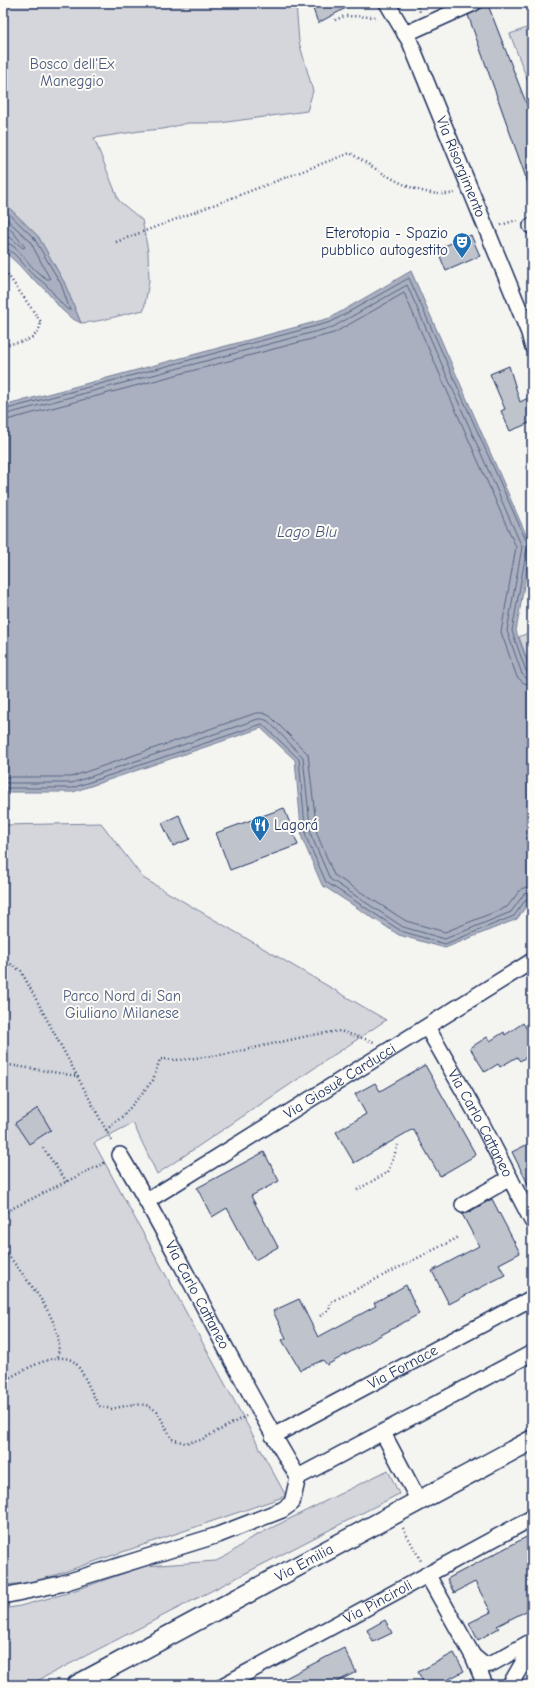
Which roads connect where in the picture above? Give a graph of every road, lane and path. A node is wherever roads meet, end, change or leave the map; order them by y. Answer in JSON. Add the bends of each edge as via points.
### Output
{"nodes":[{"id":1,"x":387,"y":3,"type":"edge"},
{"id":2,"x":474,"y":3,"type":"edge"},
{"id":3,"x":380,"y":17,"type":"dead end"},
{"id":4,"x":335,"y":20,"type":"dead end"},
{"id":5,"x":405,"y":34,"type":"junction"},
{"id":6,"x":470,"y":191,"type":"junction"},
{"id":7,"x":529,"y":223,"type":"edge"},
{"id":8,"x":484,"y":226,"type":"junction"},
{"id":9,"x":116,"y":242,"type":"dead end"},
{"id":10,"x":3,"y":268,"type":"edge"},
{"id":11,"x":531,"y":337,"type":"edge"},
{"id":12,"x":3,"y":346,"type":"edge"},
{"id":13,"x":532,"y":961,"type":"edge"},
{"id":14,"x":3,"y":963,"type":"edge"},
{"id":15,"x":427,"y":1027,"type":"junction"},
{"id":16,"x":388,"y":1051,"type":"junction"},
{"id":17,"x":3,"y":1064,"type":"edge"},
{"id":18,"x":77,"y":1076,"type":"junction"},
{"id":19,"x":106,"y":1130,"type":"junction"},
{"id":20,"x":398,"y":1145,"type":"dead end"},
{"id":21,"x":43,"y":1148,"type":"dead end"},
{"id":22,"x":120,"y":1155,"type":"junction"},
{"id":23,"x":510,"y":1178,"type":"junction"},
{"id":24,"x":67,"y":1182,"type":"junction"},
{"id":25,"x":357,"y":1190,"type":"dead end"},
{"id":26,"x":147,"y":1201,"type":"junction"},
{"id":27,"x":463,"y":1205,"type":"dead end"},
{"id":28,"x":3,"y":1213,"type":"edge"},
{"id":29,"x":532,"y":1221,"type":"edge"},
{"id":30,"x":459,"y":1237,"type":"dead end"},
{"id":31,"x":3,"y":1248,"type":"edge"},
{"id":32,"x":532,"y":1298,"type":"edge"},
{"id":33,"x":320,"y":1316,"type":"dead end"},
{"id":34,"x":532,"y":1352,"type":"edge"},
{"id":35,"x":58,"y":1358,"type":"junction"},
{"id":36,"x":3,"y":1381,"type":"edge"},
{"id":37,"x":258,"y":1410,"type":"junction"},
{"id":38,"x":383,"y":1432,"type":"junction"},
{"id":39,"x":273,"y":1436,"type":"junction"},
{"id":40,"x":532,"y":1440,"type":"edge"},
{"id":41,"x":298,"y":1478,"type":"junction"},
{"id":42,"x":420,"y":1501,"type":"junction"},
{"id":43,"x":396,"y":1514,"type":"junction"},
{"id":44,"x":532,"y":1518,"type":"edge"},
{"id":45,"x":427,"y":1574,"type":"junction"},
{"id":46,"x":3,"y":1596,"type":"edge"},
{"id":47,"x":532,"y":1641,"type":"edge"},
{"id":48,"x":532,"y":1647,"type":"edge"},
{"id":49,"x":473,"y":1656,"type":"junction"},
{"id":50,"x":77,"y":1685,"type":"edge"},
{"id":51,"x":224,"y":1685,"type":"edge"},
{"id":52,"x":485,"y":1685,"type":"edge"},
{"id":53,"x":510,"y":1685,"type":"edge"}],
"edges":[{"from":1,"to":5,"type":"street","name":"Via Risorgimento"},
{"from":2,"to":5,"type":"street"},
{"from":3,"to":4,"type":"path","via":[[345,16]]},
{"from":5,"to":6,"type":"street","name":"Via Risorgimento"},
{"from":6,"to":8,"type":"street","name":"Via Risorgimento"},
{"from":6,"to":9,"type":"path","via":[[448,195],[423,192],[350,153]]},
{"from":7,"to":8,"type":"path"},
{"from":8,"to":11,"type":"street","name":"Via Risorgimento"},
{"from":10,"to":12,"type":"path","via":[[41,322],[40,329],[30,340]]},
{"from":13,"to":15,"type":"street","name":"Via Giosuè Carducci"},
{"from":14,"to":18,"type":"path","via":[[9,963],[21,971]]},
{"from":15,"to":16,"type":"street","name":"Via Giosuè Carducci"},
{"from":15,"to":23,"type":"street","name":"Via Carlo Cattaneo"},
{"from":16,"to":19,"type":"path","via":[[372,1040],[340,1031],[227,1054],[180,1060],[160,1059],[153,1080],[124,1115]]},
{"from":16,"to":26,"type":"street","name":"Via Giosuè Carducci"},
{"from":17,"to":18,"type":"path"},
{"from":18,"to":19,"type":"path"},
{"from":19,"to":22,"type":"path"},
{"from":20,"to":25,"type":"path","via":[[388,1172]]},
{"from":21,"to":24,"type":"path"},
{"from":22,"to":24,"type":"path"},
{"from":22,"to":26,"type":"street","name":"Via Carlo Cattaneo"},
{"from":23,"to":27,"type":"street"},
{"from":23,"to":29,"type":"street","name":"Via Carlo Cattaneo"},
{"from":24,"to":28,"type":"path"},
{"from":26,"to":37,"type":"street","name":"Via Carlo Cattaneo"},
{"from":30,"to":33,"type":"path","via":[[332,1302],[329,1310]]},
{"from":31,"to":35,"type":"path","via":[[51,1317],[58,1334]]},
{"from":32,"to":39,"type":"street","name":"Via Fornace"},
{"from":34,"to":38,"type":"street"},
{"from":35,"to":36,"type":"path","via":[[40,1362]]},
{"from":35,"to":37,"type":"path","via":[[68,1358],[76,1364],[99,1406],[111,1409],[134,1404],[146,1405],[157,1411],[172,1439],[185,1442],[201,1440]]},
{"from":37,"to":39,"type":"street","name":"Via Carlo Cattaneo"},
{"from":38,"to":41,"type":"street"},
{"from":38,"to":42,"type":"street"},
{"from":39,"to":41,"type":"street","name":"Via Carlo Cattaneo"},
{"from":40,"to":42,"type":"main road","name":"Via Emilia"},
{"from":41,"to":46,"type":"street","via":[[292,1503],[282,1510],[218,1535],[60,1584]]},
{"from":42,"to":43,"type":"main road","name":"Via Emilia"},
{"from":43,"to":45,"type":"path"},
{"from":43,"to":50,"type":"main road","name":"Via Emilia"},
{"from":44,"to":45,"type":"street","name":"Via Pinciroli"},
{"from":45,"to":49,"type":"street"},
{"from":45,"to":51,"type":"street","name":"Via Pinciroli"},
{"from":47,"to":49,"type":"street","via":[[491,1664],[484,1665]]},
{"from":48,"to":53,"type":"street"},
{"from":49,"to":52,"type":"street"}]}
